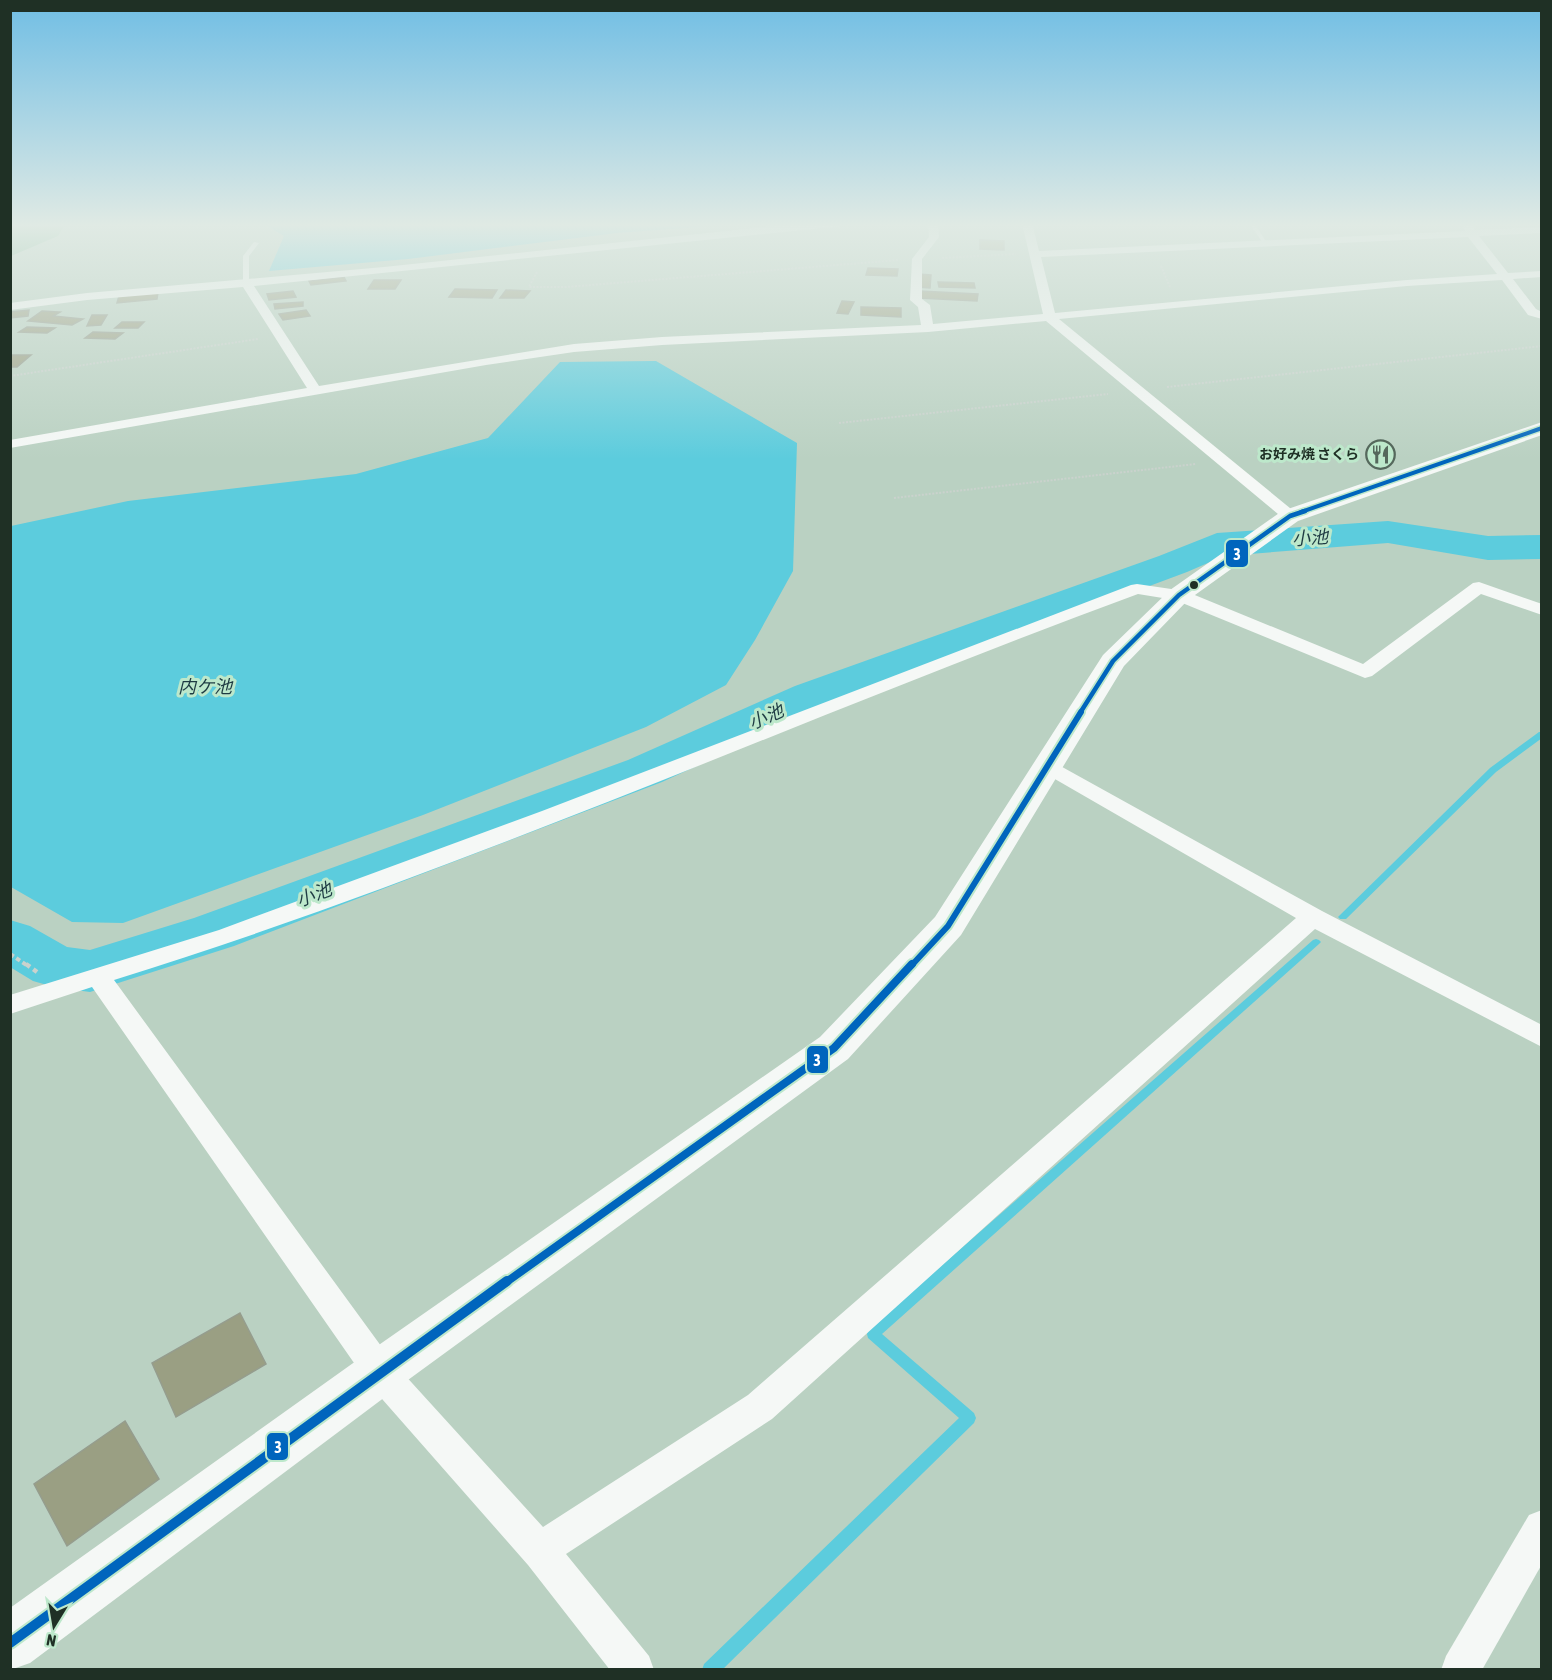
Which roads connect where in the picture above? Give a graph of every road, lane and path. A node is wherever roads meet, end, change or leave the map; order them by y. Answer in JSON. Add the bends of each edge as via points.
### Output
{"nodes":[{"id":1,"x":52,"y":301,"type":"edge"},
{"id":2,"x":258,"y":301,"type":"edge"},
{"id":3,"x":918,"y":301,"type":"edge"},
{"id":4,"x":1046,"y":301,"type":"edge"},
{"id":5,"x":1177,"y":301,"type":"edge"},
{"id":6,"x":1218,"y":301,"type":"edge"},
{"id":7,"x":1524,"y":301,"type":"edge"},
{"id":8,"x":1179,"y":305,"type":"junction"},
{"id":9,"x":10,"y":307,"type":"edge"},
{"id":10,"x":1542,"y":316,"type":"edge"},
{"id":11,"x":1050,"y":318,"type":"junction"},
{"id":12,"x":928,"y":328,"type":"junction"},
{"id":13,"x":279,"y":336,"type":"junction"},
{"id":14,"x":1542,"y":346,"type":"edge"},
{"id":15,"x":10,"y":376,"type":"edge"},
{"id":16,"x":1137,"y":390,"type":"junction"},
{"id":17,"x":315,"y":391,"type":"junction"},
{"id":18,"x":839,"y":423,"type":"dead end"},
{"id":19,"x":1542,"y":428,"type":"edge"},
{"id":20,"x":10,"y":444,"type":"edge"},
{"id":21,"x":1223,"y":461,"type":"junction"},
{"id":22,"x":894,"y":498,"type":"dead end"},
{"id":23,"x":1290,"y":516,"type":"junction"},
{"id":24,"x":1179,"y":595,"type":"junction"},
{"id":25,"x":1542,"y":610,"type":"edge"},
{"id":26,"x":1048,"y":767,"type":"junction"},
{"id":27,"x":1313,"y":917,"type":"junction"},
{"id":28,"x":98,"y":977,"type":"junction"},
{"id":29,"x":10,"y":1005,"type":"edge"},
{"id":30,"x":1542,"y":1037,"type":"edge"},
{"id":31,"x":380,"y":1372,"type":"junction"},
{"id":32,"x":1542,"y":1528,"type":"edge"},
{"id":33,"x":556,"y":1539,"type":"dead end"},
{"id":34,"x":10,"y":1643,"type":"edge"},
{"id":35,"x":635,"y":1670,"type":"edge"},
{"id":36,"x":1460,"y":1670,"type":"edge"}],
"edges":[{"from":1,"to":9,"type":"street"},
{"from":2,"to":13,"type":"street"},
{"from":3,"to":12,"type":"street","via":[[924,305]]},
{"from":4,"to":11,"type":"street"},
{"from":5,"to":8,"type":"path"},
{"from":6,"to":8,"type":"street"},
{"from":7,"to":10,"type":"street","via":[[1532,312]]},
{"from":8,"to":11,"type":"street"},
{"from":11,"to":12,"type":"street"},
{"from":11,"to":16,"type":"street"},
{"from":12,"to":17,"type":"street","via":[[574,348]]},
{"from":13,"to":15,"type":"path"},
{"from":13,"to":17,"type":"street"},
{"from":14,"to":16,"type":"path"},
{"from":16,"to":18,"type":"path"},
{"from":16,"to":21,"type":"street"},
{"from":17,"to":20,"type":"street"},
{"from":19,"to":23,"type":"main road"},
{"from":21,"to":22,"type":"path"},
{"from":21,"to":23,"type":"street"},
{"from":23,"to":24,"type":"main road"},
{"from":24,"to":25,"type":"street","via":[[1365,672],[1479,587]]},
{"from":24,"to":26,"type":"main road","via":[[1113,662]]},
{"from":24,"to":28,"type":"street","via":[[1137,589],[406,870],[228,936]]},
{"from":26,"to":27,"type":"street"},
{"from":26,"to":31,"type":"main road","via":[[948,926],[834,1048]]},
{"from":27,"to":30,"type":"street"},
{"from":27,"to":33,"type":"street","via":[[760,1407]]},
{"from":28,"to":29,"type":"street"},
{"from":28,"to":31,"type":"street"},
{"from":31,"to":34,"type":"main road"},
{"from":31,"to":35,"type":"street","via":[[541,1552]]},
{"from":32,"to":36,"type":"street"}]}
